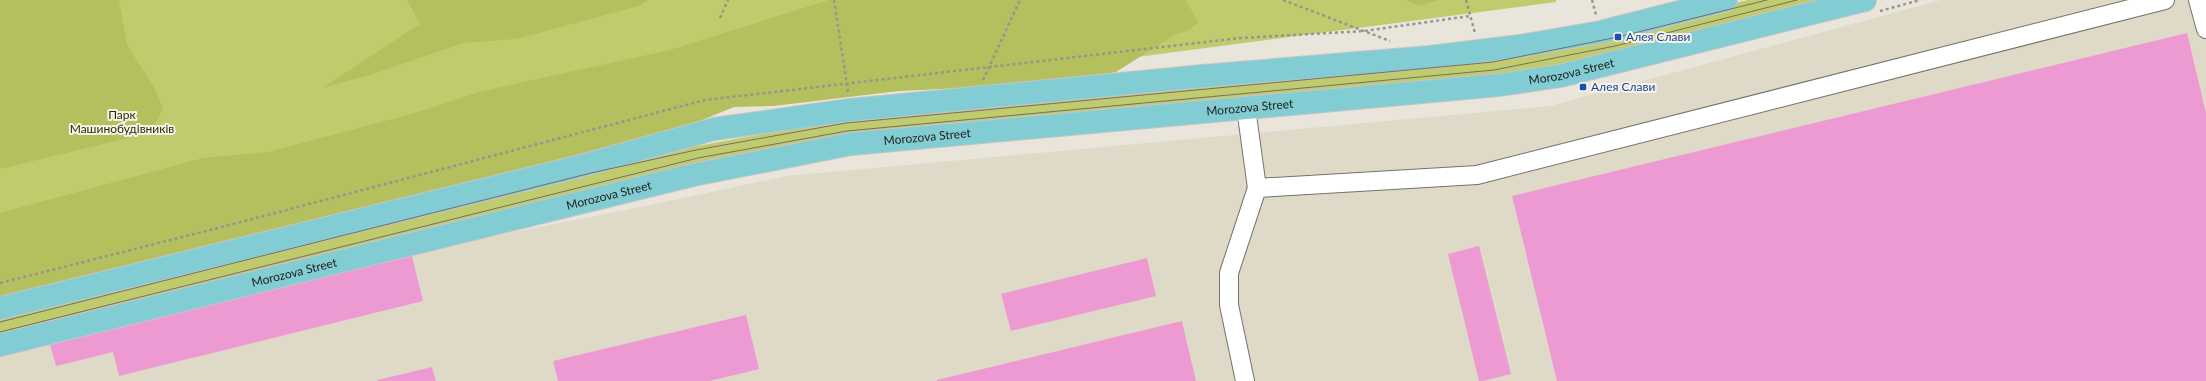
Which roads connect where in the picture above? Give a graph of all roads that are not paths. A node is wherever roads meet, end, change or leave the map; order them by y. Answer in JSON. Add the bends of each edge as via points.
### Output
{"nodes":[{"id":1,"x":1726,"y":0,"type":"edge"},
{"id":2,"x":2165,"y":0,"type":"edge"},
{"id":3,"x":2198,"y":0,"type":"edge"},
{"id":4,"x":1870,"y":6,"type":"edge"},
{"id":5,"x":2206,"y":29,"type":"edge"},
{"id":6,"x":1246,"y":108,"type":"junction"},
{"id":7,"x":1257,"y":188,"type":"junction"},
{"id":8,"x":0,"y":308,"type":"edge"},
{"id":9,"x":0,"y":345,"type":"edge"},
{"id":10,"x":1245,"y":381,"type":"edge"}],
"edges":[{"from":1,"to":8,"type":"main road","via":[[1601,32],[1520,46],[850,110],[714,129],[577,167]]},
{"from":2,"to":7,"type":"lane","via":[[1477,175]]},
{"from":3,"to":5,"type":"lane"},
{"from":4,"to":6,"type":"main road","name":"Morozova Street","via":[[1560,76],[1499,85]]},
{"from":6,"to":7,"type":"lane"},
{"from":6,"to":9,"type":"main road","name":"Morozova Street","via":[[851,144],[693,175]]},
{"from":7,"to":10,"type":"lane","via":[[1229,273],[1229,305]]}]}
